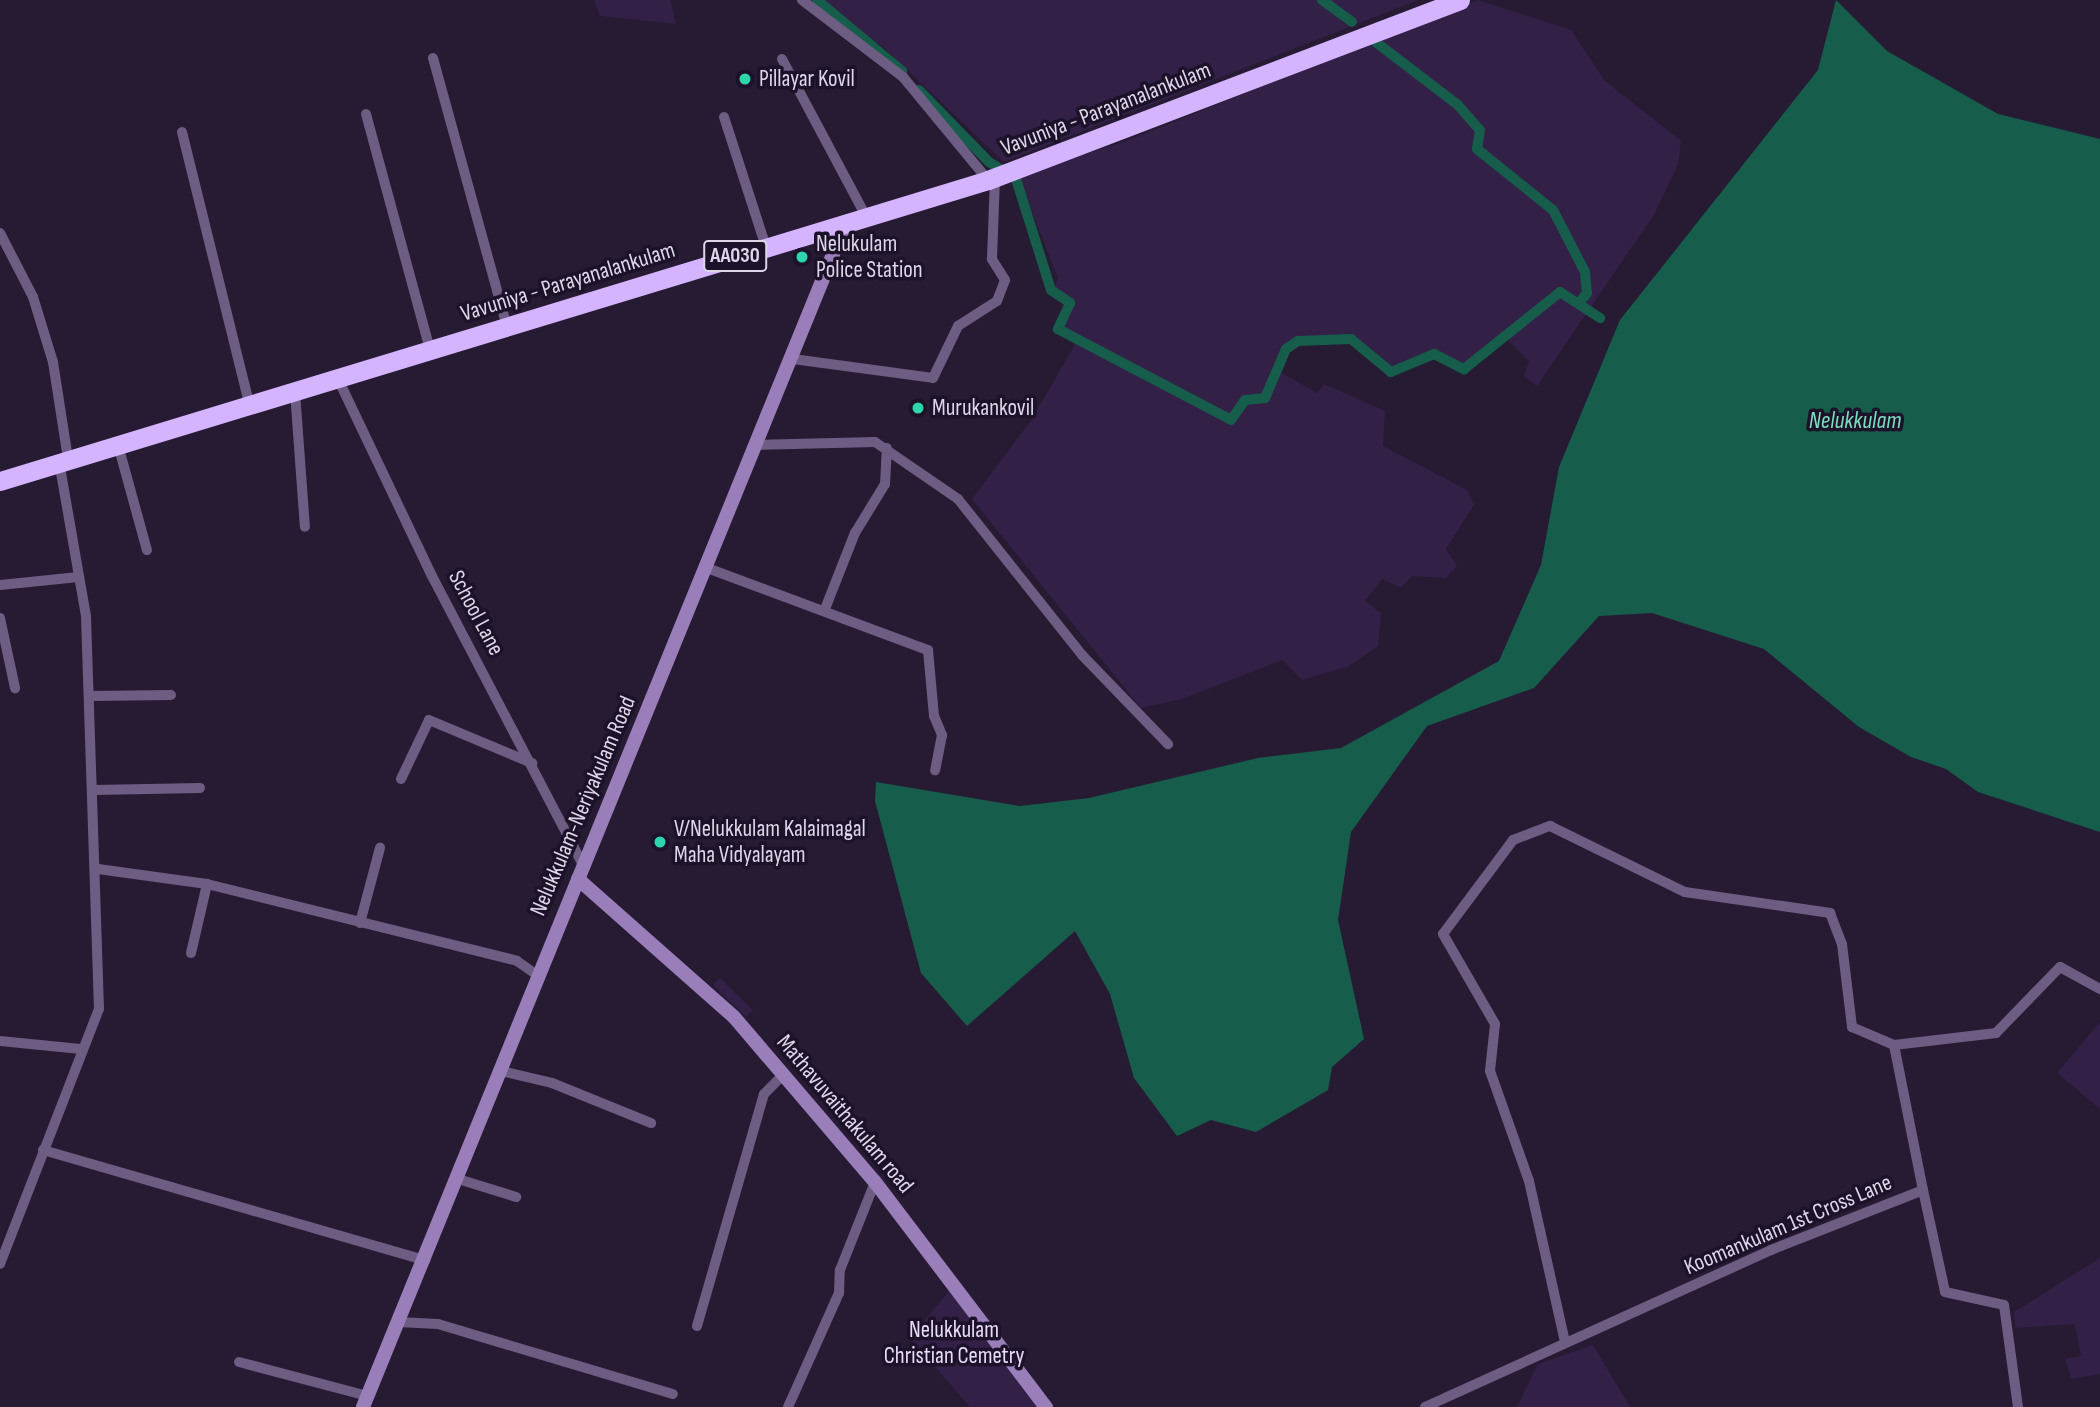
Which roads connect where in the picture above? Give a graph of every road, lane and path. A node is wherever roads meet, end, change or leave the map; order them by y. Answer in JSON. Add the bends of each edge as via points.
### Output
{"nodes":[{"id":1,"x":802,"y":0,"type":"edge"},
{"id":2,"x":1460,"y":0,"type":"edge"},
{"id":3,"x":433,"y":58,"type":"dead end"},
{"id":4,"x":782,"y":59,"type":"dead end"},
{"id":5,"x":366,"y":114,"type":"dead end"},
{"id":6,"x":724,"y":117,"type":"dead end"},
{"id":7,"x":182,"y":132,"type":"dead end"},
{"id":8,"x":992,"y":178,"type":"junction"},
{"id":9,"x":866,"y":216,"type":"junction"},
{"id":10,"x":846,"y":222,"type":"junction"},
{"id":11,"x":0,"y":233,"type":"edge"},
{"id":12,"x":766,"y":247,"type":"junction"},
{"id":13,"x":507,"y":327,"type":"junction"},
{"id":14,"x":430,"y":350,"type":"junction"},
{"id":15,"x":793,"y":359,"type":"junction"},
{"id":16,"x":338,"y":379,"type":"junction"},
{"id":17,"x":295,"y":392,"type":"junction"},
{"id":18,"x":250,"y":405,"type":"junction"},
{"id":19,"x":117,"y":445,"type":"junction"},
{"id":20,"x":757,"y":445,"type":"junction"},
{"id":21,"x":887,"y":448,"type":"junction"},
{"id":22,"x":63,"y":461,"type":"junction"},
{"id":23,"x":0,"y":481,"type":"edge"},
{"id":24,"x":305,"y":527,"type":"dead end"},
{"id":25,"x":147,"y":550,"type":"dead end"},
{"id":26,"x":707,"y":568,"type":"junction"},
{"id":27,"x":79,"y":577,"type":"junction"},
{"id":28,"x":0,"y":585,"type":"edge"},
{"id":29,"x":825,"y":609,"type":"junction"},
{"id":30,"x":0,"y":618,"type":"edge"},
{"id":31,"x":15,"y":688,"type":"dead end"},
{"id":32,"x":171,"y":695,"type":"dead end"},
{"id":33,"x":90,"y":696,"type":"junction"},
{"id":34,"x":1168,"y":744,"type":"dead end"},
{"id":35,"x":532,"y":763,"type":"junction"},
{"id":36,"x":935,"y":770,"type":"dead end"},
{"id":37,"x":401,"y":779,"type":"dead end"},
{"id":38,"x":200,"y":788,"type":"dead end"},
{"id":39,"x":94,"y":790,"type":"junction"},
{"id":40,"x":380,"y":848,"type":"dead end"},
{"id":41,"x":98,"y":869,"type":"junction"},
{"id":42,"x":581,"y":872,"type":"junction"},
{"id":43,"x":207,"y":884,"type":"junction"},
{"id":44,"x":360,"y":923,"type":"junction"},
{"id":45,"x":191,"y":953,"type":"dead end"},
{"id":46,"x":537,"y":975,"type":"junction"},
{"id":47,"x":2100,"y":989,"type":"edge"},
{"id":48,"x":0,"y":1041,"type":"edge"},
{"id":49,"x":1895,"y":1045,"type":"junction"},
{"id":50,"x":81,"y":1049,"type":"junction"},
{"id":51,"x":501,"y":1071,"type":"junction"},
{"id":52,"x":782,"y":1076,"type":"junction"},
{"id":53,"x":651,"y":1123,"type":"dead end"},
{"id":54,"x":43,"y":1150,"type":"junction"},
{"id":55,"x":458,"y":1179,"type":"junction"},
{"id":56,"x":875,"y":1182,"type":"junction"},
{"id":57,"x":1923,"y":1190,"type":"junction"},
{"id":58,"x":516,"y":1197,"type":"dead end"},
{"id":59,"x":425,"y":1260,"type":"junction"},
{"id":60,"x":0,"y":1264,"type":"edge"},
{"id":61,"x":398,"y":1322,"type":"junction"},
{"id":62,"x":697,"y":1326,"type":"dead end"},
{"id":63,"x":1565,"y":1342,"type":"junction"},
{"id":64,"x":239,"y":1362,"type":"dead end"},
{"id":65,"x":673,"y":1394,"type":"dead end"},
{"id":66,"x":365,"y":1401,"type":"edge"},
{"id":67,"x":788,"y":1407,"type":"edge"},
{"id":68,"x":1046,"y":1407,"type":"edge"},
{"id":69,"x":1425,"y":1407,"type":"edge"},
{"id":70,"x":2018,"y":1407,"type":"edge"}],
"edges":[{"from":1,"to":8,"type":"street","via":[[903,76]]},
{"from":2,"to":8,"type":"highway","name":"Vavuniya - Parayanalankulam","number":"AA030"},
{"from":3,"to":13,"type":"street"},
{"from":4,"to":9,"type":"street"},
{"from":5,"to":14,"type":"street"},
{"from":6,"to":12,"type":"street"},
{"from":7,"to":18,"type":"street"},
{"from":8,"to":9,"type":"highway","name":"Vavuniya - Parayanalankulam","number":"AA030"},
{"from":8,"to":15,"type":"street","via":[[992,259],[1005,280],[997,301],[958,326],[933,378]]},
{"from":9,"to":10,"type":"highway","name":"Vavuniya - Parayanalankulam","number":"AA030"},
{"from":10,"to":12,"type":"highway","name":"Vavuniya - Parayanalankulam","number":"AA030"},
{"from":10,"to":15,"type":"main road","name":"Nelukkulam-Neriyakulam Road"},
{"from":11,"to":22,"type":"street","via":[[33,298],[53,362]]},
{"from":12,"to":13,"type":"highway","name":"Vavuniya - Parayanalankulam","number":"AA030"},
{"from":13,"to":14,"type":"highway","name":"Vavuniya - Parayanalankulam","number":"AA030"},
{"from":14,"to":16,"type":"highway","name":"Vavuniya - Parayanalankulam","number":"AA030"},
{"from":15,"to":20,"type":"main road","name":"Nelukkulam-Neriyakulam Road"},
{"from":16,"to":17,"type":"highway","name":"Vavuniya - Parayanalankulam","number":"AA030"},
{"from":16,"to":35,"type":"street","name":"School Lane","via":[[432,576]]},
{"from":17,"to":18,"type":"highway","name":"Vavuniya - Parayanalankulam","number":"AA030"},
{"from":17,"to":24,"type":"street"},
{"from":18,"to":19,"type":"highway","name":"Vavuniya - Parayanalankulam","number":"AA030"},
{"from":19,"to":22,"type":"highway","name":"Vavuniya - Parayanalankulam","number":"AA030"},
{"from":19,"to":25,"type":"street"},
{"from":20,"to":21,"type":"street","via":[[843,440]]},
{"from":20,"to":26,"type":"main road","name":"Nelukkulam-Neriyakulam Road"},
{"from":21,"to":29,"type":"street","via":[[885,484],[855,533]]},
{"from":21,"to":34,"type":"street","via":[[974,516],[1082,655]]},
{"from":22,"to":23,"type":"highway","name":"Vavuniya - Parayanalankulam","number":"AA030"},
{"from":22,"to":27,"type":"street"},
{"from":26,"to":29,"type":"street"},
{"from":26,"to":42,"type":"main road","name":"Nelukkulam-Neriyakulam Road"},
{"from":27,"to":28,"type":"street"},
{"from":27,"to":33,"type":"street"},
{"from":29,"to":36,"type":"street","via":[[928,650],[934,716],[942,735]]},
{"from":30,"to":31,"type":"street"},
{"from":32,"to":33,"type":"street"},
{"from":33,"to":39,"type":"street"},
{"from":35,"to":37,"type":"street","via":[[429,720]]},
{"from":35,"to":42,"type":"street","name":"School Lane"},
{"from":38,"to":39,"type":"street"},
{"from":39,"to":41,"type":"street"},
{"from":40,"to":44,"type":"street"},
{"from":41,"to":43,"type":"street"},
{"from":41,"to":50,"type":"street","via":[[99,1009]]},
{"from":42,"to":46,"type":"main road","name":"Nelukkulam-Neriyakulam Road"},
{"from":42,"to":52,"type":"main road","name":"Mathavuvaithakulam road","via":[[734,1017]]},
{"from":43,"to":44,"type":"street"},
{"from":43,"to":45,"type":"street"},
{"from":44,"to":46,"type":"street","via":[[517,961]]},
{"from":46,"to":51,"type":"main road","name":"Nelukkulam-Neriyakulam Road"},
{"from":47,"to":49,"type":"street","via":[[2060,967],[1996,1032]]},
{"from":48,"to":50,"type":"street"},
{"from":49,"to":57,"type":"street"},
{"from":49,"to":63,"type":"street","via":[[1852,1027],[1842,944],[1830,913],[1685,892],[1550,826],[1513,840],[1443,934],[1495,1024],[1490,1070],[1529,1181]]},
{"from":50,"to":54,"type":"street"},
{"from":51,"to":53,"type":"street","via":[[552,1083]]},
{"from":51,"to":55,"type":"main road","name":"Nelukkulam-Neriyakulam Road"},
{"from":52,"to":56,"type":"main road","name":"Mathavuvaithakulam road"},
{"from":52,"to":62,"type":"street","via":[[764,1094]]},
{"from":54,"to":59,"type":"street"},
{"from":54,"to":60,"type":"street"},
{"from":55,"to":58,"type":"street"},
{"from":55,"to":59,"type":"main road","name":"Nelukkulam-Neriyakulam Road"},
{"from":56,"to":67,"type":"street","via":[[840,1270],[839,1293]]},
{"from":56,"to":68,"type":"main road","name":"Mathavuvaithakulam road"},
{"from":57,"to":63,"type":"street","name":"Koomankulam 1st Cross Lane"},
{"from":57,"to":70,"type":"street","name":"Koomankulam 1st Cross Lane","via":[[1945,1292],[2004,1305]]},
{"from":59,"to":61,"type":"main road","name":"Nelukkulam-Neriyakulam Road"},
{"from":61,"to":65,"type":"street","via":[[452,1328]]},
{"from":61,"to":66,"type":"main road","name":"Nelukkulam-Neriyakulam Road"},
{"from":63,"to":69,"type":"street","name":"Koomankulam 1st Cross Lane"},
{"from":64,"to":66,"type":"street"}]}
